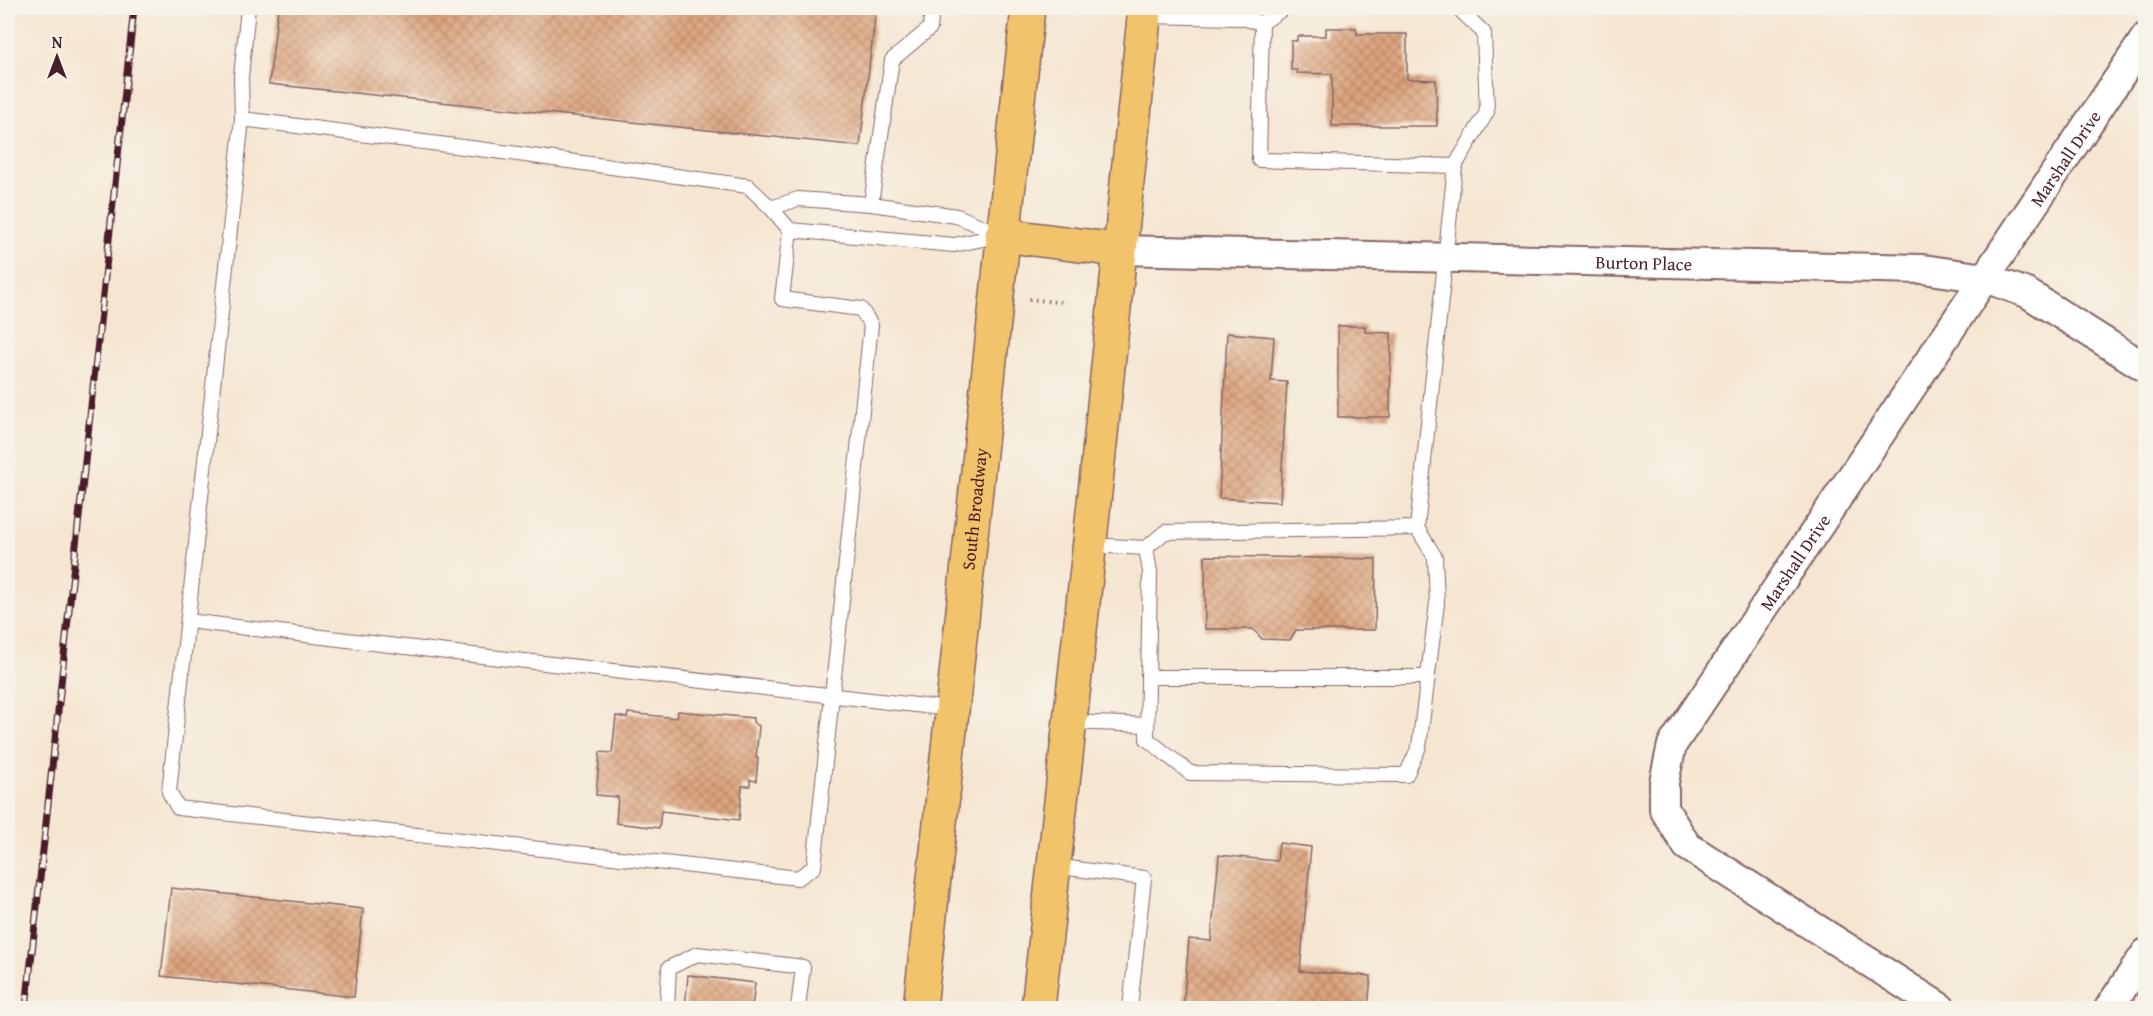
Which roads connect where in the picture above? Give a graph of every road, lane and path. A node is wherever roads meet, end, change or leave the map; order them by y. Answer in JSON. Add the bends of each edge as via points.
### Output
{"nodes":[{"id":1,"x":248,"y":8,"type":"edge"},
{"id":2,"x":933,"y":8,"type":"edge"},
{"id":3,"x":1028,"y":8,"type":"edge"},
{"id":4,"x":1284,"y":8,"type":"edge"},
{"id":5,"x":1458,"y":8,"type":"edge"},
{"id":6,"x":1144,"y":12,"type":"edge"},
{"id":7,"x":1262,"y":23,"type":"junction"},
{"id":8,"x":2145,"y":37,"type":"edge"},
{"id":9,"x":242,"y":119,"type":"junction"},
{"id":10,"x":1455,"y":166,"type":"junction"},
{"id":11,"x":871,"y":204,"type":"junction"},
{"id":12,"x":771,"y":208,"type":"junction"},
{"id":13,"x":790,"y":230,"type":"junction"},
{"id":14,"x":1002,"y":235,"type":"junction"},
{"id":15,"x":1118,"y":250,"type":"junction"},
{"id":16,"x":1446,"y":257,"type":"junction"},
{"id":17,"x":1985,"y":278,"type":"junction"},
{"id":18,"x":1025,"y":299,"type":"dead end"},
{"id":19,"x":1065,"y":303,"type":"dead end"},
{"id":20,"x":2145,"y":368,"type":"edge"},
{"id":21,"x":1417,"y":528,"type":"junction"},
{"id":22,"x":1089,"y":545,"type":"junction"},
{"id":23,"x":1146,"y":548,"type":"junction"},
{"id":24,"x":188,"y":621,"type":"junction"},
{"id":25,"x":1148,"y":677,"type":"junction"},
{"id":26,"x":1428,"y":677,"type":"junction"},
{"id":27,"x":832,"y":695,"type":"junction"},
{"id":28,"x":951,"y":708,"type":"junction"},
{"id":29,"x":1070,"y":722,"type":"junction"},
{"id":30,"x":1147,"y":725,"type":"junction"},
{"id":31,"x":1054,"y":866,"type":"junction"},
{"id":32,"x":2145,"y":953,"type":"edge"},
{"id":33,"x":667,"y":1008,"type":"edge"},
{"id":34,"x":798,"y":1008,"type":"edge"},
{"id":35,"x":920,"y":1008,"type":"edge"},
{"id":36,"x":1038,"y":1008,"type":"edge"},
{"id":37,"x":1130,"y":1008,"type":"edge"},
{"id":38,"x":1941,"y":1008,"type":"edge"},
{"id":39,"x":2109,"y":1008,"type":"edge"}],
"edges":[{"from":1,"to":9,"type":"lane","via":[[241,77]]},
{"from":2,"to":11,"type":"lane","via":[[930,28],[892,60]]},
{"from":3,"to":14,"type":"main road","name":"South Broadway"},
{"from":4,"to":7,"type":"lane"},
{"from":5,"to":10,"type":"lane","via":[[1484,33],[1487,112]]},
{"from":6,"to":7,"type":"lane","via":[[1241,18]]},
{"from":6,"to":15,"type":"main road"},
{"from":7,"to":10,"type":"lane","via":[[1259,160]]},
{"from":8,"to":17,"type":"street","name":"Marshall Drive"},
{"from":9,"to":12,"type":"lane","via":[[748,186]]},
{"from":9,"to":24,"type":"lane"},
{"from":10,"to":16,"type":"lane"},
{"from":11,"to":12,"type":"lane","via":[[798,199]]},
{"from":11,"to":14,"type":"lane","via":[[957,216]]},
{"from":12,"to":13,"type":"lane"},
{"from":13,"to":14,"type":"lane","via":[[954,245]]},
{"from":13,"to":27,"type":"lane","via":[[782,299],[861,309],[871,325]]},
{"from":14,"to":15,"type":"main road"},
{"from":14,"to":28,"type":"main road","name":"South Broadway"},
{"from":15,"to":16,"type":"street","name":"Burton Place"},
{"from":15,"to":22,"type":"main road"},
{"from":16,"to":17,"type":"street","name":"Burton Place","via":[[1877,267]]},
{"from":16,"to":21,"type":"lane"},
{"from":17,"to":20,"type":"street","name":"Burton Place","via":[[2027,293]]},
{"from":17,"to":38,"type":"street","name":"Marshall Drive","via":[[1672,745],[1664,782],[1664,809],[1687,846]]},
{"from":18,"to":19,"type":"path"},
{"from":21,"to":23,"type":"lane","via":[[1168,531]]},
{"from":21,"to":26,"type":"lane","via":[[1435,556],[1437,603]]},
{"from":22,"to":23,"type":"lane"},
{"from":22,"to":29,"type":"main road"},
{"from":23,"to":25,"type":"lane","via":[[1150,572]]},
{"from":24,"to":27,"type":"lane"},
{"from":24,"to":27,"type":"lane","via":[[169,792],[178,808],[265,819],[798,878],[814,867]]},
{"from":25,"to":26,"type":"lane"},
{"from":25,"to":30,"type":"lane"},
{"from":26,"to":30,"type":"lane","via":[[1419,747],[1404,775],[1190,773],[1148,740]]},
{"from":27,"to":28,"type":"lane"},
{"from":28,"to":35,"type":"main road","name":"South Broadway"},
{"from":29,"to":30,"type":"lane"},
{"from":29,"to":31,"type":"main road"},
{"from":31,"to":36,"type":"main road"},
{"from":31,"to":37,"type":"lane","via":[[1144,878]]},
{"from":32,"to":39,"type":"street"},
{"from":33,"to":34,"type":"lane","via":[[669,968],[697,954],[803,967]]}]}
